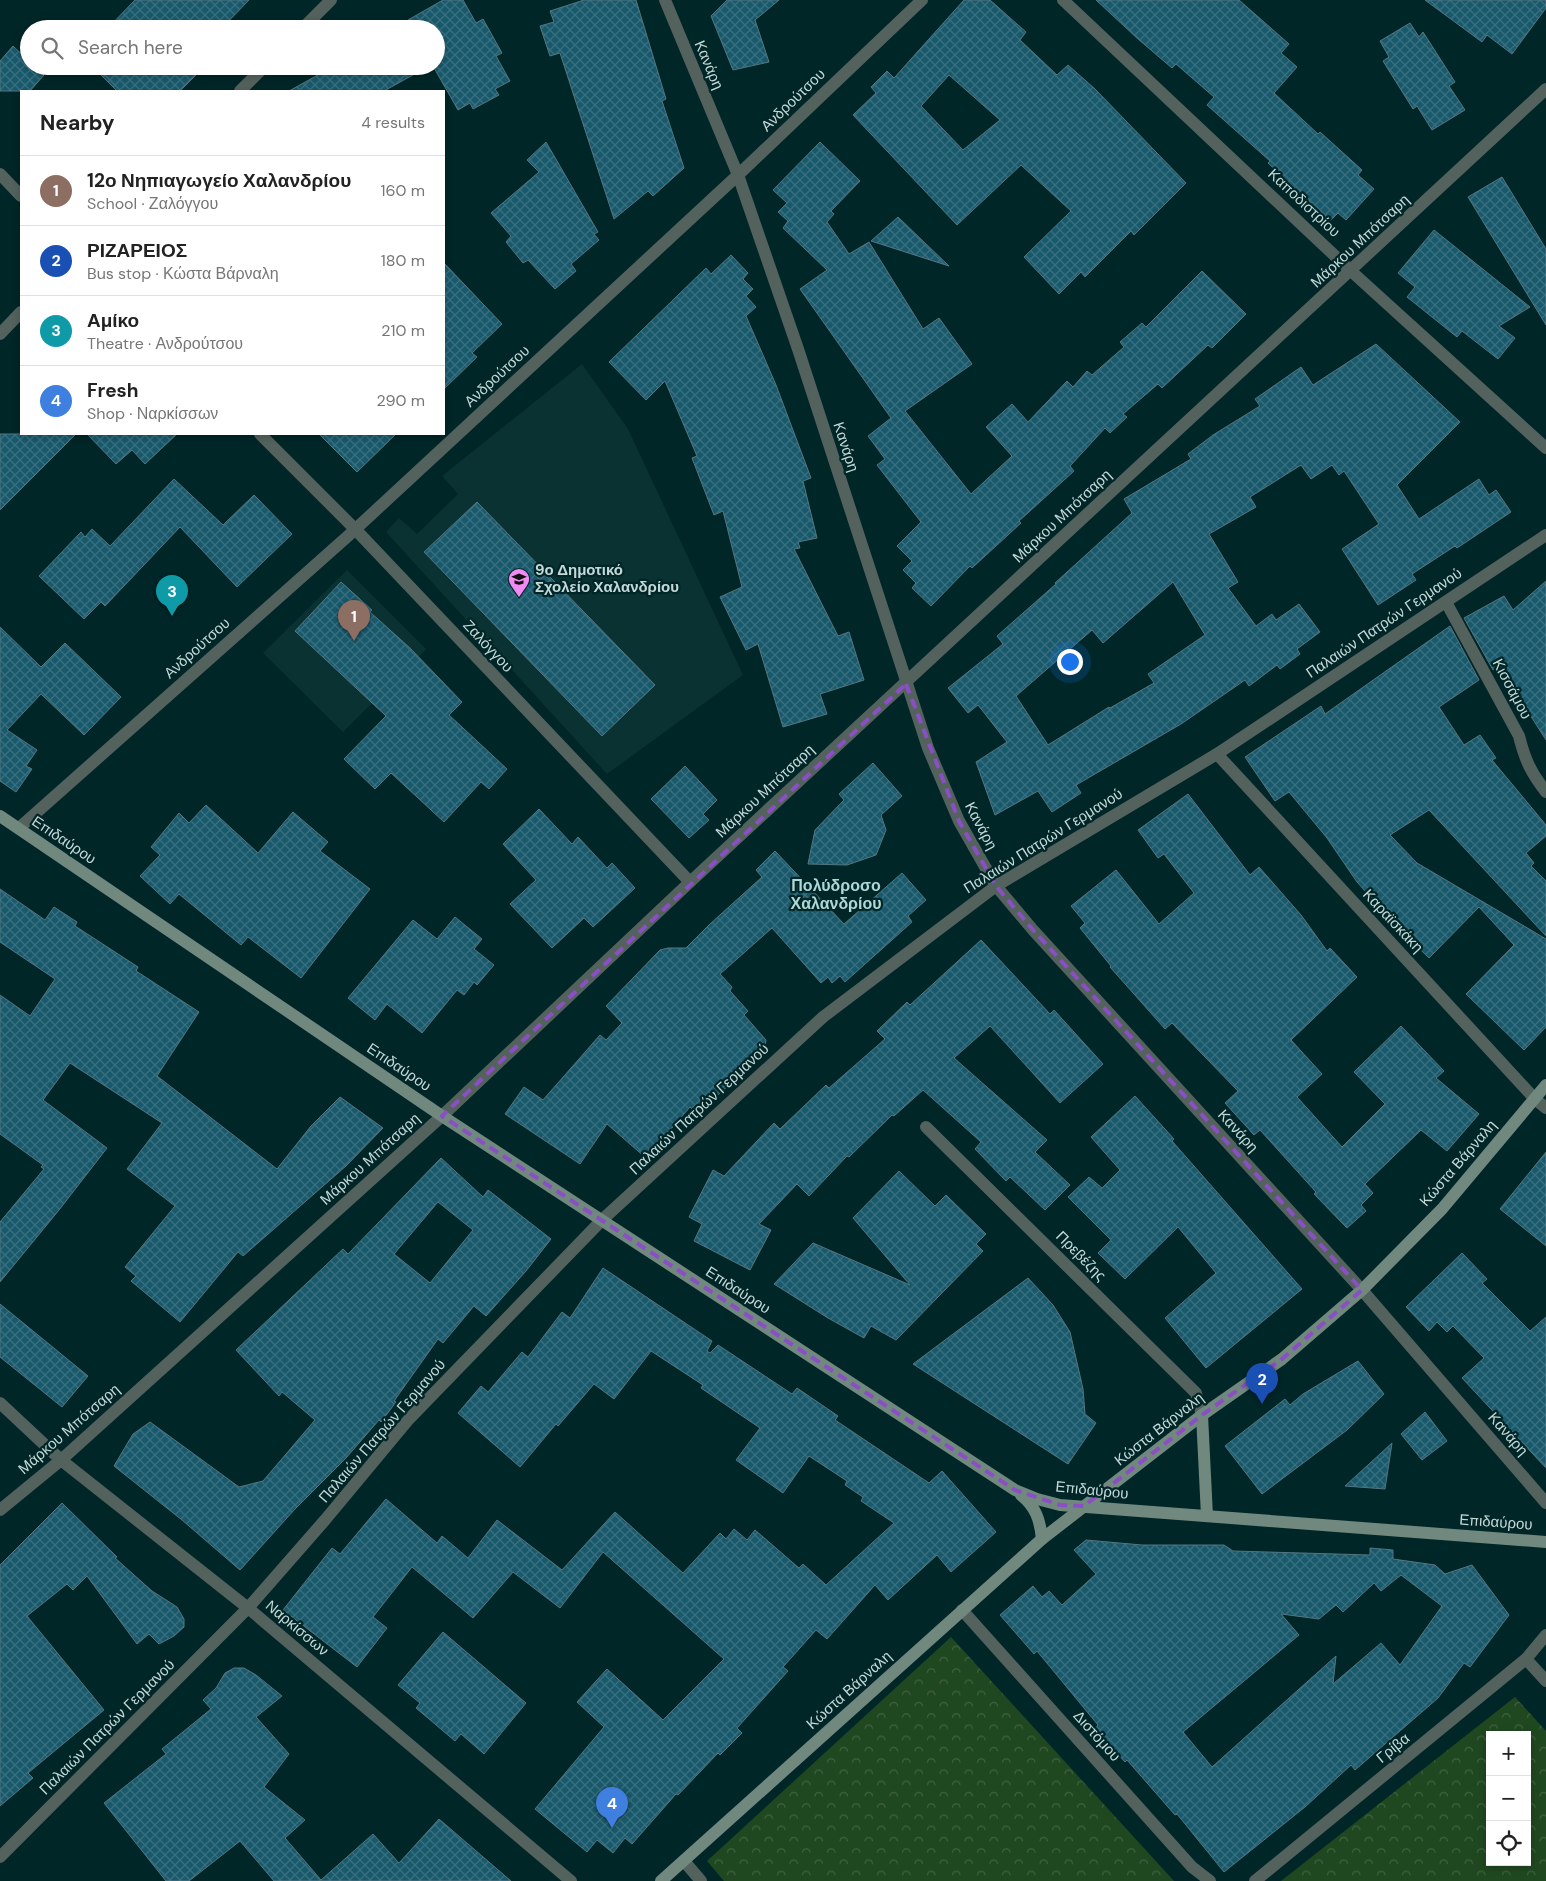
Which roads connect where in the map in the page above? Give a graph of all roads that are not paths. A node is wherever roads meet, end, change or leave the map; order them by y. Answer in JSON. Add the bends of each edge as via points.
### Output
{"nodes":[{"id":1,"x":331,"y":0,"type":"edge"},
{"id":2,"x":665,"y":0,"type":"edge"},
{"id":3,"x":922,"y":0,"type":"edge"},
{"id":4,"x":1063,"y":0,"type":"edge"},
{"id":5,"x":311,"y":20,"type":"edge"},
{"id":6,"x":256,"y":75,"type":"edge"},
{"id":7,"x":1546,"y":89,"type":"edge"},
{"id":8,"x":241,"y":90,"type":"edge"},
{"id":9,"x":0,"y":174,"type":"edge"},
{"id":10,"x":738,"y":175,"type":"junction"},
{"id":11,"x":20,"y":195,"type":"edge"},
{"id":12,"x":1351,"y":270,"type":"junction"},
{"id":13,"x":20,"y":313,"type":"edge"},
{"id":14,"x":0,"y":334,"type":"edge"},
{"id":15,"x":261,"y":435,"type":"edge"},
{"id":16,"x":1546,"y":448,"type":"edge"},
{"id":17,"x":355,"y":529,"type":"junction"},
{"id":18,"x":1546,"y":535,"type":"edge"},
{"id":19,"x":1446,"y":602,"type":"junction"},
{"id":20,"x":906,"y":684,"type":"junction"},
{"id":21,"x":1217,"y":754,"type":"junction"},
{"id":22,"x":1546,"y":792,"type":"edge"},
{"id":23,"x":0,"y":816,"type":"edge"},
{"id":24,"x":18,"y":828,"type":"junction"},
{"id":25,"x":690,"y":882,"type":"junction"},
{"id":26,"x":996,"y":886,"type":"junction"},
{"id":27,"x":1546,"y":1084,"type":"edge"},
{"id":28,"x":1534,"y":1099,"type":"junction"},
{"id":29,"x":1546,"y":1108,"type":"edge"},
{"id":30,"x":442,"y":1116,"type":"junction"},
{"id":31,"x":926,"y":1126,"type":"dead end"},
{"id":32,"x":602,"y":1220,"type":"junction"},
{"id":33,"x":1362,"y":1290,"type":"junction"},
{"id":34,"x":0,"y":1403,"type":"edge"},
{"id":35,"x":1202,"y":1415,"type":"junction"},
{"id":36,"x":60,"y":1460,"type":"junction"},
{"id":37,"x":1015,"y":1490,"type":"junction"},
{"id":38,"x":1546,"y":1503,"type":"edge"},
{"id":39,"x":1084,"y":1506,"type":"junction"},
{"id":40,"x":0,"y":1510,"type":"edge"},
{"id":41,"x":1207,"y":1516,"type":"junction"},
{"id":42,"x":1042,"y":1539,"type":"junction"},
{"id":43,"x":1546,"y":1542,"type":"edge"},
{"id":44,"x":248,"y":1608,"type":"junction"},
{"id":45,"x":962,"y":1610,"type":"junction"},
{"id":46,"x":1546,"y":1635,"type":"edge"},
{"id":47,"x":1526,"y":1659,"type":"junction"},
{"id":48,"x":1546,"y":1681,"type":"edge"},
{"id":49,"x":0,"y":1857,"type":"edge"},
{"id":50,"x":684,"y":1860,"type":"junction"},
{"id":51,"x":571,"y":1881,"type":"edge"},
{"id":52,"x":661,"y":1881,"type":"edge"},
{"id":53,"x":701,"y":1881,"type":"edge"},
{"id":54,"x":1210,"y":1881,"type":"edge"},
{"id":55,"x":1255,"y":1881,"type":"edge"}],
"edges":[{"from":1,"to":5,"type":"street"},
{"from":2,"to":10,"type":"street","name":"Κανάρη"},
{"from":3,"to":10,"type":"street","name":"Ανδρούτσου"},
{"from":4,"to":12,"type":"street","name":"Καποδιστρίου"},
{"from":6,"to":8,"type":"street"},
{"from":7,"to":12,"type":"street","name":"Μάρκου Μπότσαρη"},
{"from":9,"to":11,"type":"street"},
{"from":10,"to":17,"type":"street","name":"Ανδρούτσου"},
{"from":10,"to":20,"type":"street","name":"Κανάρη"},
{"from":12,"to":16,"type":"street","name":"Καποδιστρίου"},
{"from":12,"to":20,"type":"street","name":"Μάρκου Μπότσαρη"},
{"from":13,"to":14,"type":"street"},
{"from":15,"to":17,"type":"street","name":"Ζαλόγγου"},
{"from":17,"to":24,"type":"street","name":"Ανδρούτσου"},
{"from":17,"to":25,"type":"street","name":"Ζαλόγγου"},
{"from":18,"to":19,"type":"street","name":"Παλαιών Πατρών Γερμανού"},
{"from":19,"to":21,"type":"street","name":"Παλαιών Πατρών Γερμανού"},
{"from":19,"to":22,"type":"street","name":"Κισσάμου","via":[[1519,736],[1532,774]]},
{"from":20,"to":25,"type":"street","name":"Μάρκου Μπότσαρη"},
{"from":20,"to":26,"type":"street","name":"Κανάρη","via":[[928,748],[959,821]]},
{"from":21,"to":26,"type":"street","name":"Παλαιών Πατρών Γερμανού"},
{"from":21,"to":28,"type":"street","name":"Καραϊσκάκη"},
{"from":23,"to":24,"type":"street","name":"Επιδαύρου"},
{"from":24,"to":30,"type":"street","name":"Επιδαύρου"},
{"from":25,"to":30,"type":"street","name":"Μάρκου Μπότσαρη"},
{"from":26,"to":32,"type":"street","name":"Παλαιών Πατρών Γερμανού","via":[[823,1017]]},
{"from":26,"to":33,"type":"street","name":"Κανάρη"},
{"from":27,"to":28,"type":"street","name":"Κώστα Βάρναλη"},
{"from":28,"to":29,"type":"street","name":"Καραϊσκάκη"},
{"from":28,"to":33,"type":"street","name":"Κώστα Βάρναλη","via":[[1442,1209]]},
{"from":30,"to":32,"type":"street","name":"Επιδαύρου"},
{"from":30,"to":36,"type":"street","name":"Μάρκου Μπότσαρη"},
{"from":31,"to":35,"type":"street","name":"Πρεβέζης","via":[[1196,1393]]},
{"from":32,"to":37,"type":"street","name":"Επιδαύρου"},
{"from":32,"to":44,"type":"street","name":"Παλαιών Πατρών Γερμανού","via":[[410,1420]]},
{"from":33,"to":35,"type":"street","name":"Κώστα Βάρναλη","via":[[1282,1360]]},
{"from":33,"to":38,"type":"street","name":"Κανάρη"},
{"from":34,"to":36,"type":"street","name":"Ναρκίσσων"},
{"from":35,"to":39,"type":"street","name":"Κώστα Βάρναλη"},
{"from":35,"to":41,"type":"street"},
{"from":36,"to":40,"type":"street","name":"Μάρκου Μπότσαρη"},
{"from":36,"to":44,"type":"street","name":"Ναρκίσσων"},
{"from":37,"to":39,"type":"street","name":"Επιδαύρου","via":[[1060,1505]]},
{"from":37,"to":42,"type":"street","via":[[1030,1503],[1040,1519]]},
{"from":39,"to":41,"type":"street","name":"Επιδαύρου"},
{"from":39,"to":42,"type":"street","name":"Κώστα Βάρναλη"},
{"from":41,"to":43,"type":"street","name":"Επιδαύρου"},
{"from":42,"to":45,"type":"street","name":"Κώστα Βάρναλη"},
{"from":44,"to":49,"type":"street","name":"Παλαιών Πατρών Γερμανού"},
{"from":44,"to":51,"type":"street","name":"Ναρκίσσων"},
{"from":45,"to":50,"type":"street","name":"Κώστα Βάρναλη"},
{"from":45,"to":54,"type":"street","name":"Διστόμου","via":[[1192,1867]]},
{"from":46,"to":47,"type":"street","name":"Γρίβα"},
{"from":47,"to":48,"type":"street"},
{"from":47,"to":55,"type":"street","name":"Γρίβα"},
{"from":50,"to":52,"type":"street","name":"Κώστα Βάρναλη"},
{"from":50,"to":53,"type":"street"}]}
